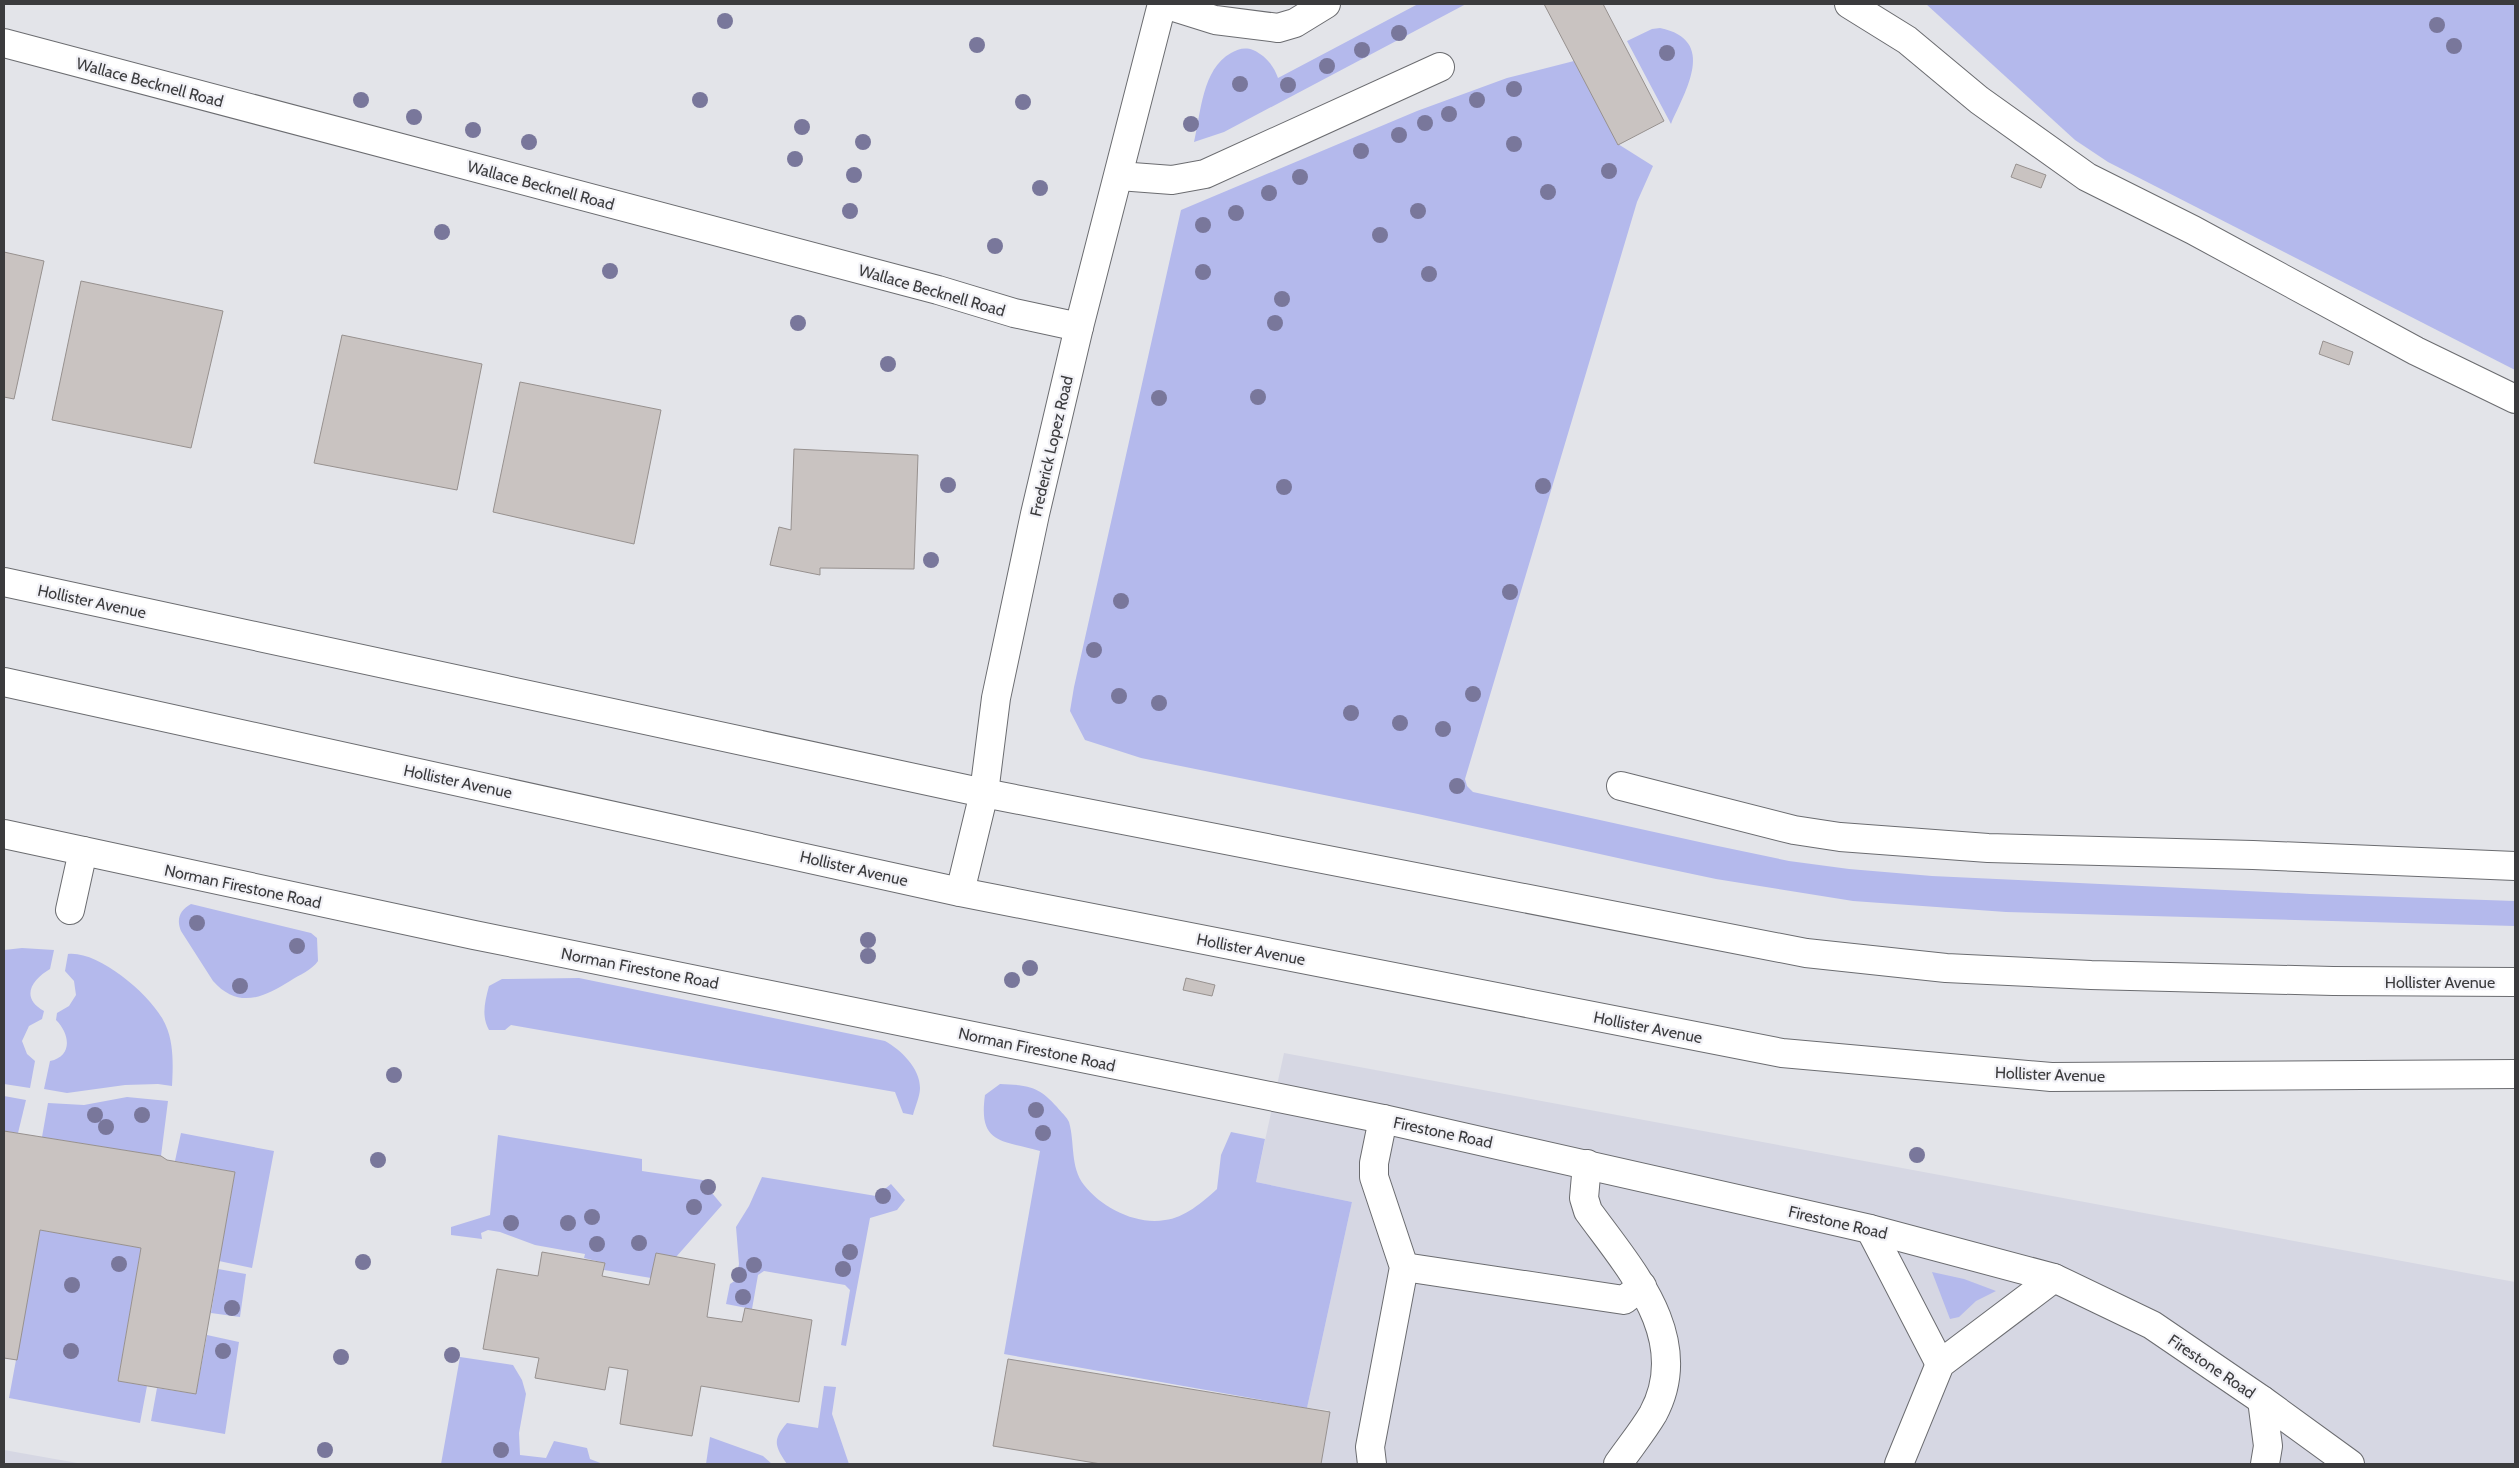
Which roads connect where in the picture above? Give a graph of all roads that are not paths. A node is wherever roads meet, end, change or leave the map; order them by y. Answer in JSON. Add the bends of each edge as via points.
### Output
{"nodes":[{"id":1,"x":1163,"y":4,"type":"edge"},
{"id":2,"x":1326,"y":4,"type":"edge"},
{"id":3,"x":1849,"y":4,"type":"edge"},
{"id":4,"x":4,"y":43,"type":"edge"},
{"id":5,"x":1440,"y":67,"type":"dead end"},
{"id":6,"x":1119,"y":176,"type":"junction"},
{"id":7,"x":1079,"y":327,"type":"junction"},
{"id":8,"x":2515,"y":399,"type":"edge"},
{"id":9,"x":4,"y":582,"type":"edge"},
{"id":10,"x":4,"y":682,"type":"edge"},
{"id":11,"x":1621,"y":786,"type":"dead end"},
{"id":12,"x":984,"y":793,"type":"junction"},
{"id":13,"x":4,"y":834,"type":"edge"},
{"id":14,"x":83,"y":851,"type":"junction"},
{"id":15,"x":2515,"y":866,"type":"edge"},
{"id":16,"x":960,"y":892,"type":"junction"},
{"id":17,"x":70,"y":910,"type":"dead end"},
{"id":18,"x":2515,"y":982,"type":"edge"},
{"id":19,"x":2515,"y":1074,"type":"edge"},
{"id":20,"x":1277,"y":1098,"type":"joint"},
{"id":21,"x":1383,"y":1119,"type":"junction"},
{"id":22,"x":1587,"y":1164,"type":"junction"},
{"id":23,"x":1870,"y":1228,"type":"junction"},
{"id":24,"x":1404,"y":1268,"type":"junction"},
{"id":25,"x":2054,"y":1278,"type":"junction"},
{"id":26,"x":1642,"y":1286,"type":"junction"},
{"id":27,"x":1940,"y":1364,"type":"junction"},
{"id":28,"x":2262,"y":1400,"type":"junction"},
{"id":29,"x":1372,"y":1464,"type":"edge"},
{"id":30,"x":1618,"y":1464,"type":"edge"},
{"id":31,"x":1899,"y":1464,"type":"edge"},
{"id":32,"x":2265,"y":1464,"type":"edge"},
{"id":33,"x":2350,"y":1464,"type":"edge"}],
"edges":[{"from":1,"to":2,"type":"main road","via":[[1215,20],[1278,28],[1295,23]]},
{"from":1,"to":6,"type":"main road","name":"Frederick Lopez Road"},
{"from":3,"to":8,"type":"main road","via":[[1907,40],[1978,100],[2087,177],[2193,230],[2416,351]]},
{"from":4,"to":7,"type":"main road","name":"Wallace Becknell Road","via":[[938,290],[1022,316]]},
{"from":5,"to":6,"type":"main road","via":[[1205,174],[1172,180]]},
{"from":6,"to":7,"type":"main road","name":"Frederick Lopez Road"},
{"from":7,"to":12,"type":"main road","name":"Frederick Lopez Road","via":[[996,698]]},
{"from":9,"to":12,"type":"main road","name":"Hollister Avenue"},
{"from":10,"to":16,"type":"main road","name":"Hollister Avenue"},
{"from":11,"to":15,"type":"main road","via":[[1794,830],[1840,837],[1988,848]]},
{"from":12,"to":16,"type":"main road","name":"Frederick Lopez Road"},
{"from":12,"to":18,"type":"main road","name":"Hollister Avenue","via":[[1806,954],[1946,968],[2072,974]]},
{"from":13,"to":14,"type":"main road","name":"Norman Firestone Road"},
{"from":14,"to":17,"type":"main road"},
{"from":14,"to":20,"type":"main road","name":"Norman Firestone Road","via":[[493,939]]},
{"from":16,"to":19,"type":"main road","name":"Hollister Avenue","via":[[1782,1053],[2051,1077]]},
{"from":20,"to":21,"type":"main road","name":"Firestone Road"},
{"from":21,"to":22,"type":"main road","name":"Firestone Road"},
{"from":21,"to":24,"type":"main road","via":[[1374,1177]]},
{"from":22,"to":23,"type":"main road","name":"Firestone Road"},
{"from":22,"to":26,"type":"main road","via":[[1584,1198],[1588,1211]]},
{"from":23,"to":25,"type":"main road","name":"Firestone Road"},
{"from":23,"to":27,"type":"main road"},
{"from":24,"to":26,"type":"main road","via":[[1624,1300]]},
{"from":24,"to":29,"type":"main road","via":[[1370,1447]]},
{"from":25,"to":27,"type":"main road"},
{"from":25,"to":28,"type":"main road","name":"Firestone Road","via":[[2152,1325]]},
{"from":26,"to":30,"type":"main road","via":[[1661,1328],[1667,1354],[1664,1384],[1653,1413]]},
{"from":27,"to":31,"type":"main road"},
{"from":28,"to":32,"type":"main road","via":[[2268,1446]]},
{"from":28,"to":33,"type":"main road","name":"Firestone Road"}]}
